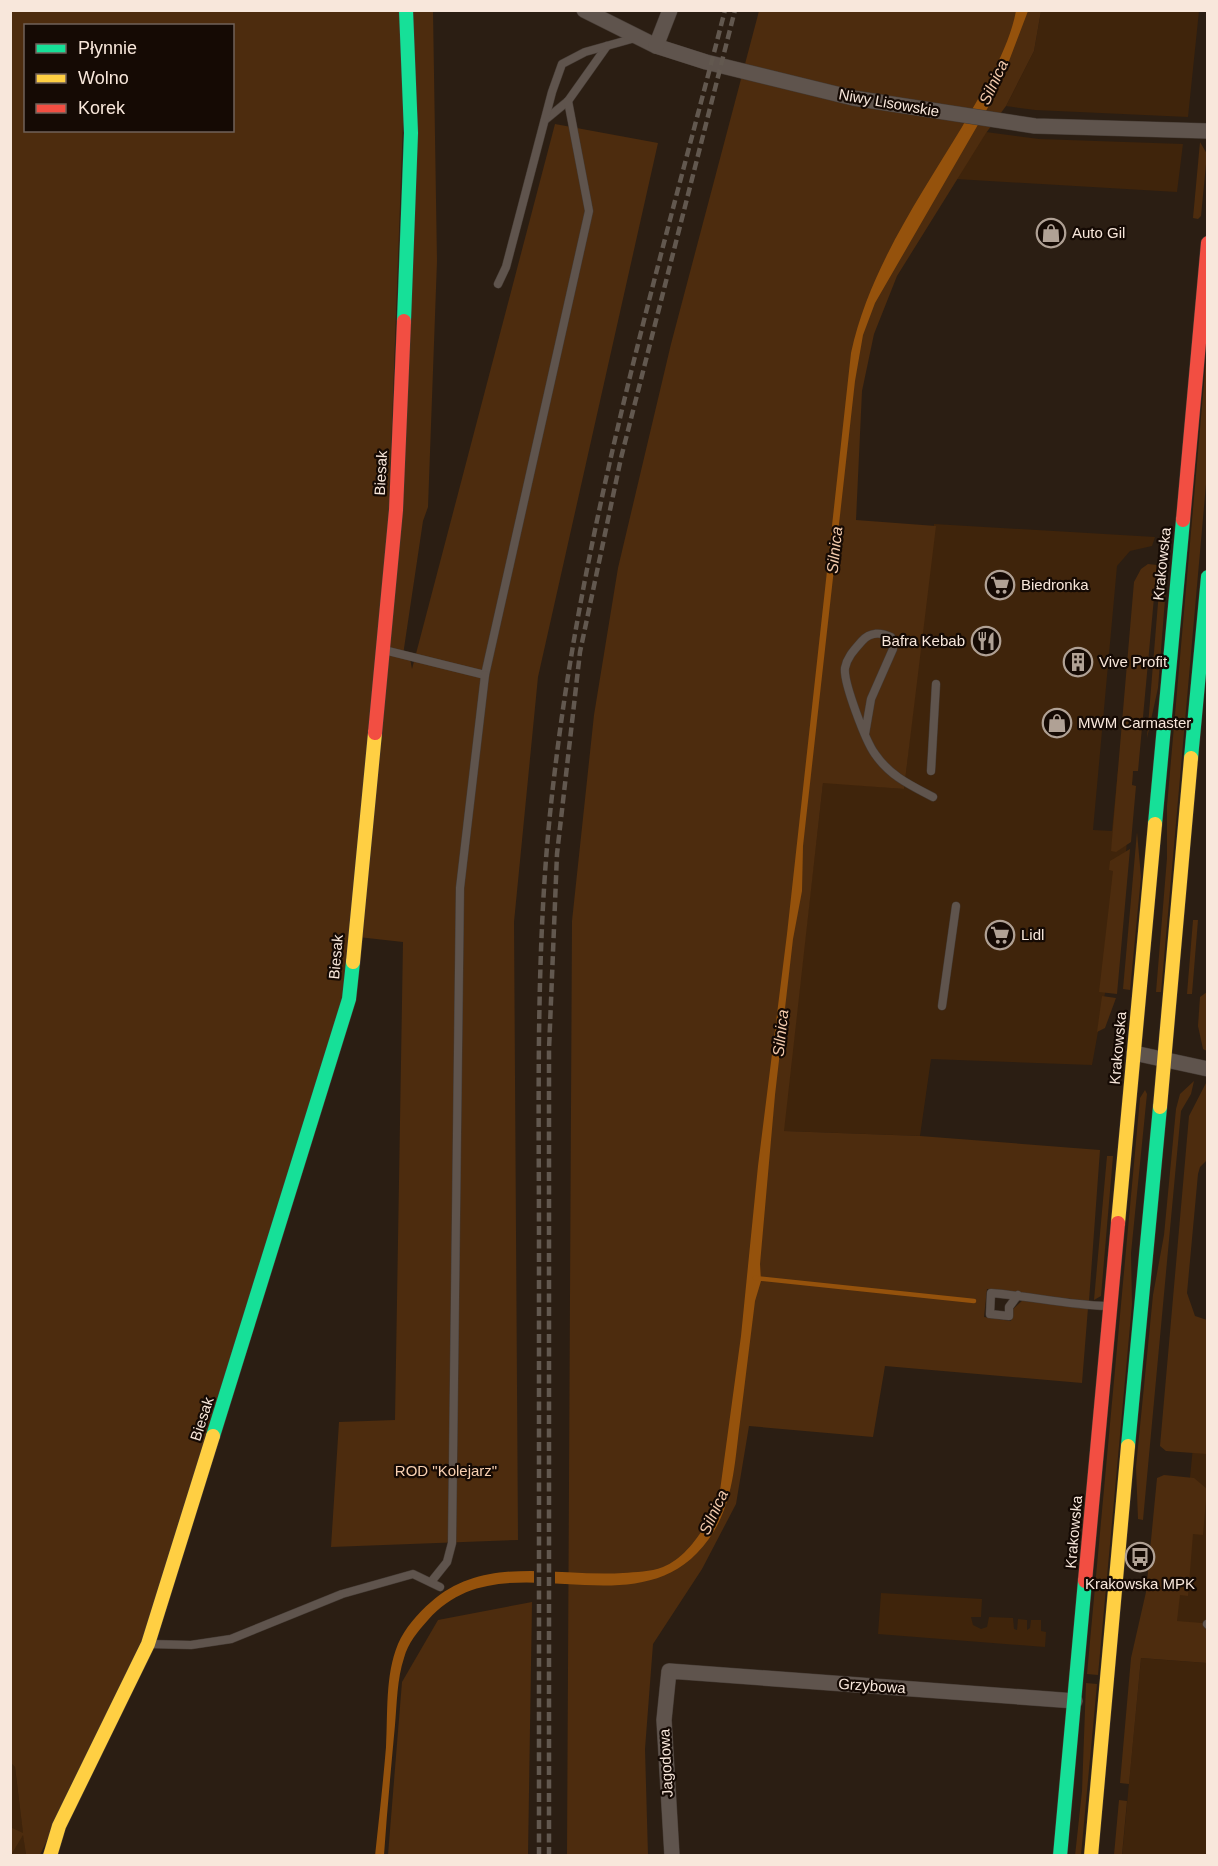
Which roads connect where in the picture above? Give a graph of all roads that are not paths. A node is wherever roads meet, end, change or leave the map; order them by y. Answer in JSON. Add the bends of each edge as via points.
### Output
{"nodes":[{"id":1,"x":406,"y":10,"type":"edge"},
{"id":2,"x":584,"y":10,"type":"edge"},
{"id":3,"x":670,"y":10,"type":"edge"},
{"id":4,"x":637,"y":38,"type":"junction"},
{"id":5,"x":607,"y":46,"type":"junction"},
{"id":6,"x":656,"y":46,"type":"junction"},
{"id":7,"x":568,"y":101,"type":"junction"},
{"id":8,"x":545,"y":121,"type":"junction"},
{"id":9,"x":1208,"y":131,"type":"edge"},
{"id":10,"x":1208,"y":243,"type":"edge"},
{"id":11,"x":498,"y":284,"type":"dead end"},
{"id":12,"x":1208,"y":577,"type":"edge"},
{"id":13,"x":381,"y":650,"type":"junction"},
{"id":14,"x":484,"y":675,"type":"junction"},
{"id":15,"x":936,"y":684,"type":"dead end"},
{"id":16,"x":865,"y":734,"type":"junction"},
{"id":17,"x":931,"y":771,"type":"dead end"},
{"id":18,"x":933,"y":797,"type":"dead end"},
{"id":19,"x":956,"y":906,"type":"dead end"},
{"id":20,"x":942,"y":1006,"type":"dead end"},
{"id":21,"x":1134,"y":1053,"type":"junction"},
{"id":22,"x":1165,"y":1060,"type":"junction"},
{"id":23,"x":1208,"y":1069,"type":"edge"},
{"id":24,"x":1018,"y":1295,"type":"dead end"},
{"id":25,"x":1111,"y":1306,"type":"junction"},
{"id":26,"x":431,"y":1582,"type":"junction"},
{"id":27,"x":440,"y":1587,"type":"dead end"},
{"id":28,"x":148,"y":1644,"type":"junction"},
{"id":29,"x":669,"y":1671,"type":"joint"},
{"id":30,"x":1075,"y":1701,"type":"junction"},
{"id":31,"x":50,"y":1856,"type":"edge"},
{"id":32,"x":672,"y":1856,"type":"edge"},
{"id":33,"x":1060,"y":1856,"type":"edge"},
{"id":34,"x":1091,"y":1856,"type":"edge"}],
"edges":[{"from":1,"to":13,"type":"main road","name":"Biesak","via":[[411,133],[406,301],[396,510]]},
{"from":2,"to":4,"type":"street","name":"Niwy Lisowskie"},
{"from":3,"to":6,"type":"street"},
{"from":4,"to":5,"type":"lane"},
{"from":4,"to":6,"type":"street","name":"Niwy Lisowskie"},
{"from":5,"to":7,"type":"lane"},
{"from":5,"to":8,"type":"lane","via":[[562,64]]},
{"from":6,"to":9,"type":"street","name":"Niwy Lisowskie","via":[[767,79],[965,117],[1035,126]]},
{"from":7,"to":8,"type":"lane"},
{"from":7,"to":14,"type":"lane","via":[[590,211]]},
{"from":8,"to":11,"type":"lane"},
{"from":10,"to":21,"type":"main road","name":"Krakowska"},
{"from":12,"to":22,"type":"main road"},
{"from":13,"to":14,"type":"lane"},
{"from":13,"to":28,"type":"main road","name":"Biesak","via":[[349,999]]},
{"from":14,"to":26,"type":"lane","via":[[460,888],[452,1543],[447,1562]]},
{"from":15,"to":17,"type":"lane"},
{"from":16,"to":16,"type":"lane","via":[[844,669],[851,653],[866,637],[880,632],[891,637],[893,649],[871,699]]},
{"from":16,"to":18,"type":"lane","via":[[874,753],[896,778]]},
{"from":19,"to":20,"type":"lane"},
{"from":21,"to":22,"type":"street"},
{"from":21,"to":25,"type":"main road","name":"Krakowska"},
{"from":22,"to":23,"type":"street"},
{"from":22,"to":34,"type":"main road"},
{"from":24,"to":25,"type":"lane"},
{"from":25,"to":30,"type":"main road","name":"Krakowska"},
{"from":26,"to":27,"type":"lane"},
{"from":26,"to":28,"type":"lane","via":[[413,1574],[371,1584],[231,1640],[191,1645]]},
{"from":28,"to":31,"type":"main road","name":"Biesak","via":[[59,1826]]},
{"from":29,"to":30,"type":"street","name":"Grzybowa"},
{"from":29,"to":32,"type":"street","name":"Jagodowa","via":[[664,1720]]},
{"from":30,"to":33,"type":"main road","name":"Krakowska"}]}
